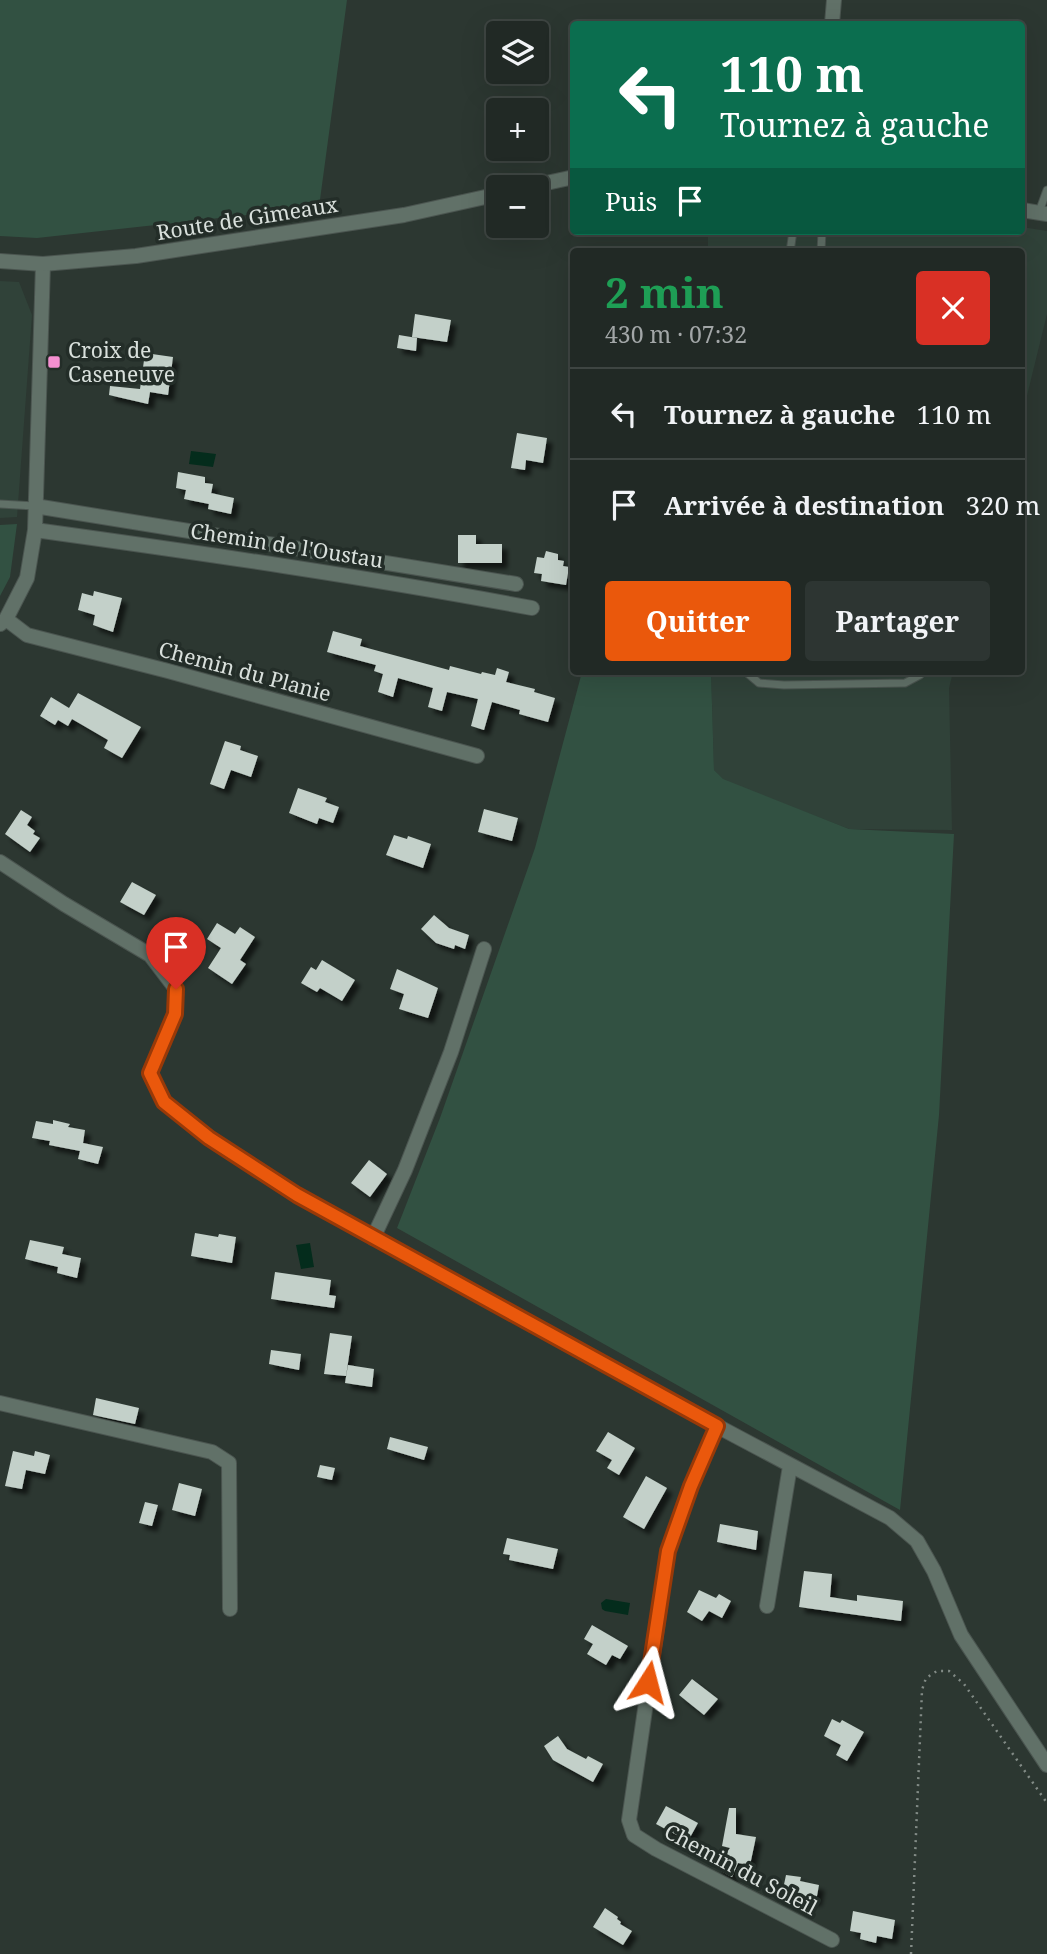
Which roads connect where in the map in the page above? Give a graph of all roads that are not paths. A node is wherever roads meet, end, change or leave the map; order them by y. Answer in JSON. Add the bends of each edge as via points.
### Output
{"nodes":[{"id":1,"x":834,"y":0,"type":"edge"},
{"id":2,"x":832,"y":21,"type":"edge"},
{"id":3,"x":570,"y":178,"type":"edge"},
{"id":4,"x":549,"y":182,"type":"edge"},
{"id":5,"x":1047,"y":190,"type":"edge"},
{"id":6,"x":486,"y":197,"type":"edge"},
{"id":7,"x":1025,"y":210,"type":"edge"},
{"id":8,"x":1043,"y":213,"type":"edge"},
{"id":9,"x":0,"y":261,"type":"edge"},
{"id":10,"x":43,"y":264,"type":"junction"},
{"id":11,"x":0,"y":504,"type":"edge"},
{"id":12,"x":35,"y":506,"type":"junction"},
{"id":13,"x":35,"y":530,"type":"junction"},
{"id":14,"x":516,"y":584,"type":"dead end"},
{"id":15,"x":532,"y":608,"type":"dead end"},
{"id":16,"x":3,"y":622,"type":"edge"},
{"id":17,"x":750,"y":675,"type":"edge"},
{"id":18,"x":920,"y":675,"type":"edge"},
{"id":19,"x":477,"y":756,"type":"dead end"},
{"id":20,"x":0,"y":862,"type":"edge"},
{"id":21,"x":484,"y":949,"type":"dead end"},
{"id":22,"x":373,"y":1238,"type":"junction"},
{"id":23,"x":0,"y":1403,"type":"edge"},
{"id":24,"x":717,"y":1426,"type":"junction"},
{"id":25,"x":790,"y":1466,"type":"junction"},
{"id":26,"x":767,"y":1606,"type":"dead end"},
{"id":27,"x":230,"y":1609,"type":"dead end"},
{"id":28,"x":1047,"y":1765,"type":"edge"},
{"id":29,"x":832,"y":1940,"type":"dead end"}],
"edges":[{"from":1,"to":2,"type":"street"},
{"from":3,"to":4,"type":"street"},
{"from":5,"to":8,"type":"lane"},
{"from":6,"to":10,"type":"street","name":"Route de Gimeaux","via":[[404,215],[136,256]]},
{"from":7,"to":8,"type":"street"},
{"from":9,"to":10,"type":"street","name":"Route de Gimeaux"},
{"from":10,"to":12,"type":"street"},
{"from":11,"to":12,"type":"lane"},
{"from":12,"to":13,"type":"street"},
{"from":12,"to":14,"type":"street"},
{"from":13,"to":15,"type":"street","name":"Chemin de l'Oustau","via":[[300,568]]},
{"from":13,"to":16,"type":"street","via":[[27,578]]},
{"from":16,"to":19,"type":"street","name":"Chemin du Planie","via":[[27,635]]},
{"from":17,"to":18,"type":"lane","via":[[759,683],[785,685],[905,683]]},
{"from":20,"to":22,"type":"street","via":[[150,955],[176,989],[175,1014],[150,1073],[164,1102],[209,1138]]},
{"from":21,"to":22,"type":"street","via":[[451,1052]]},
{"from":22,"to":24,"type":"street"},
{"from":23,"to":27,"type":"street","via":[[212,1452],[229,1463]]},
{"from":24,"to":25,"type":"street"},
{"from":24,"to":29,"type":"street","name":"Chemin du Soleil","via":[[668,1551],[629,1820],[634,1835],[656,1849]]},
{"from":25,"to":26,"type":"street"},
{"from":25,"to":28,"type":"street","via":[[890,1518],[917,1541],[961,1635]]}]}
